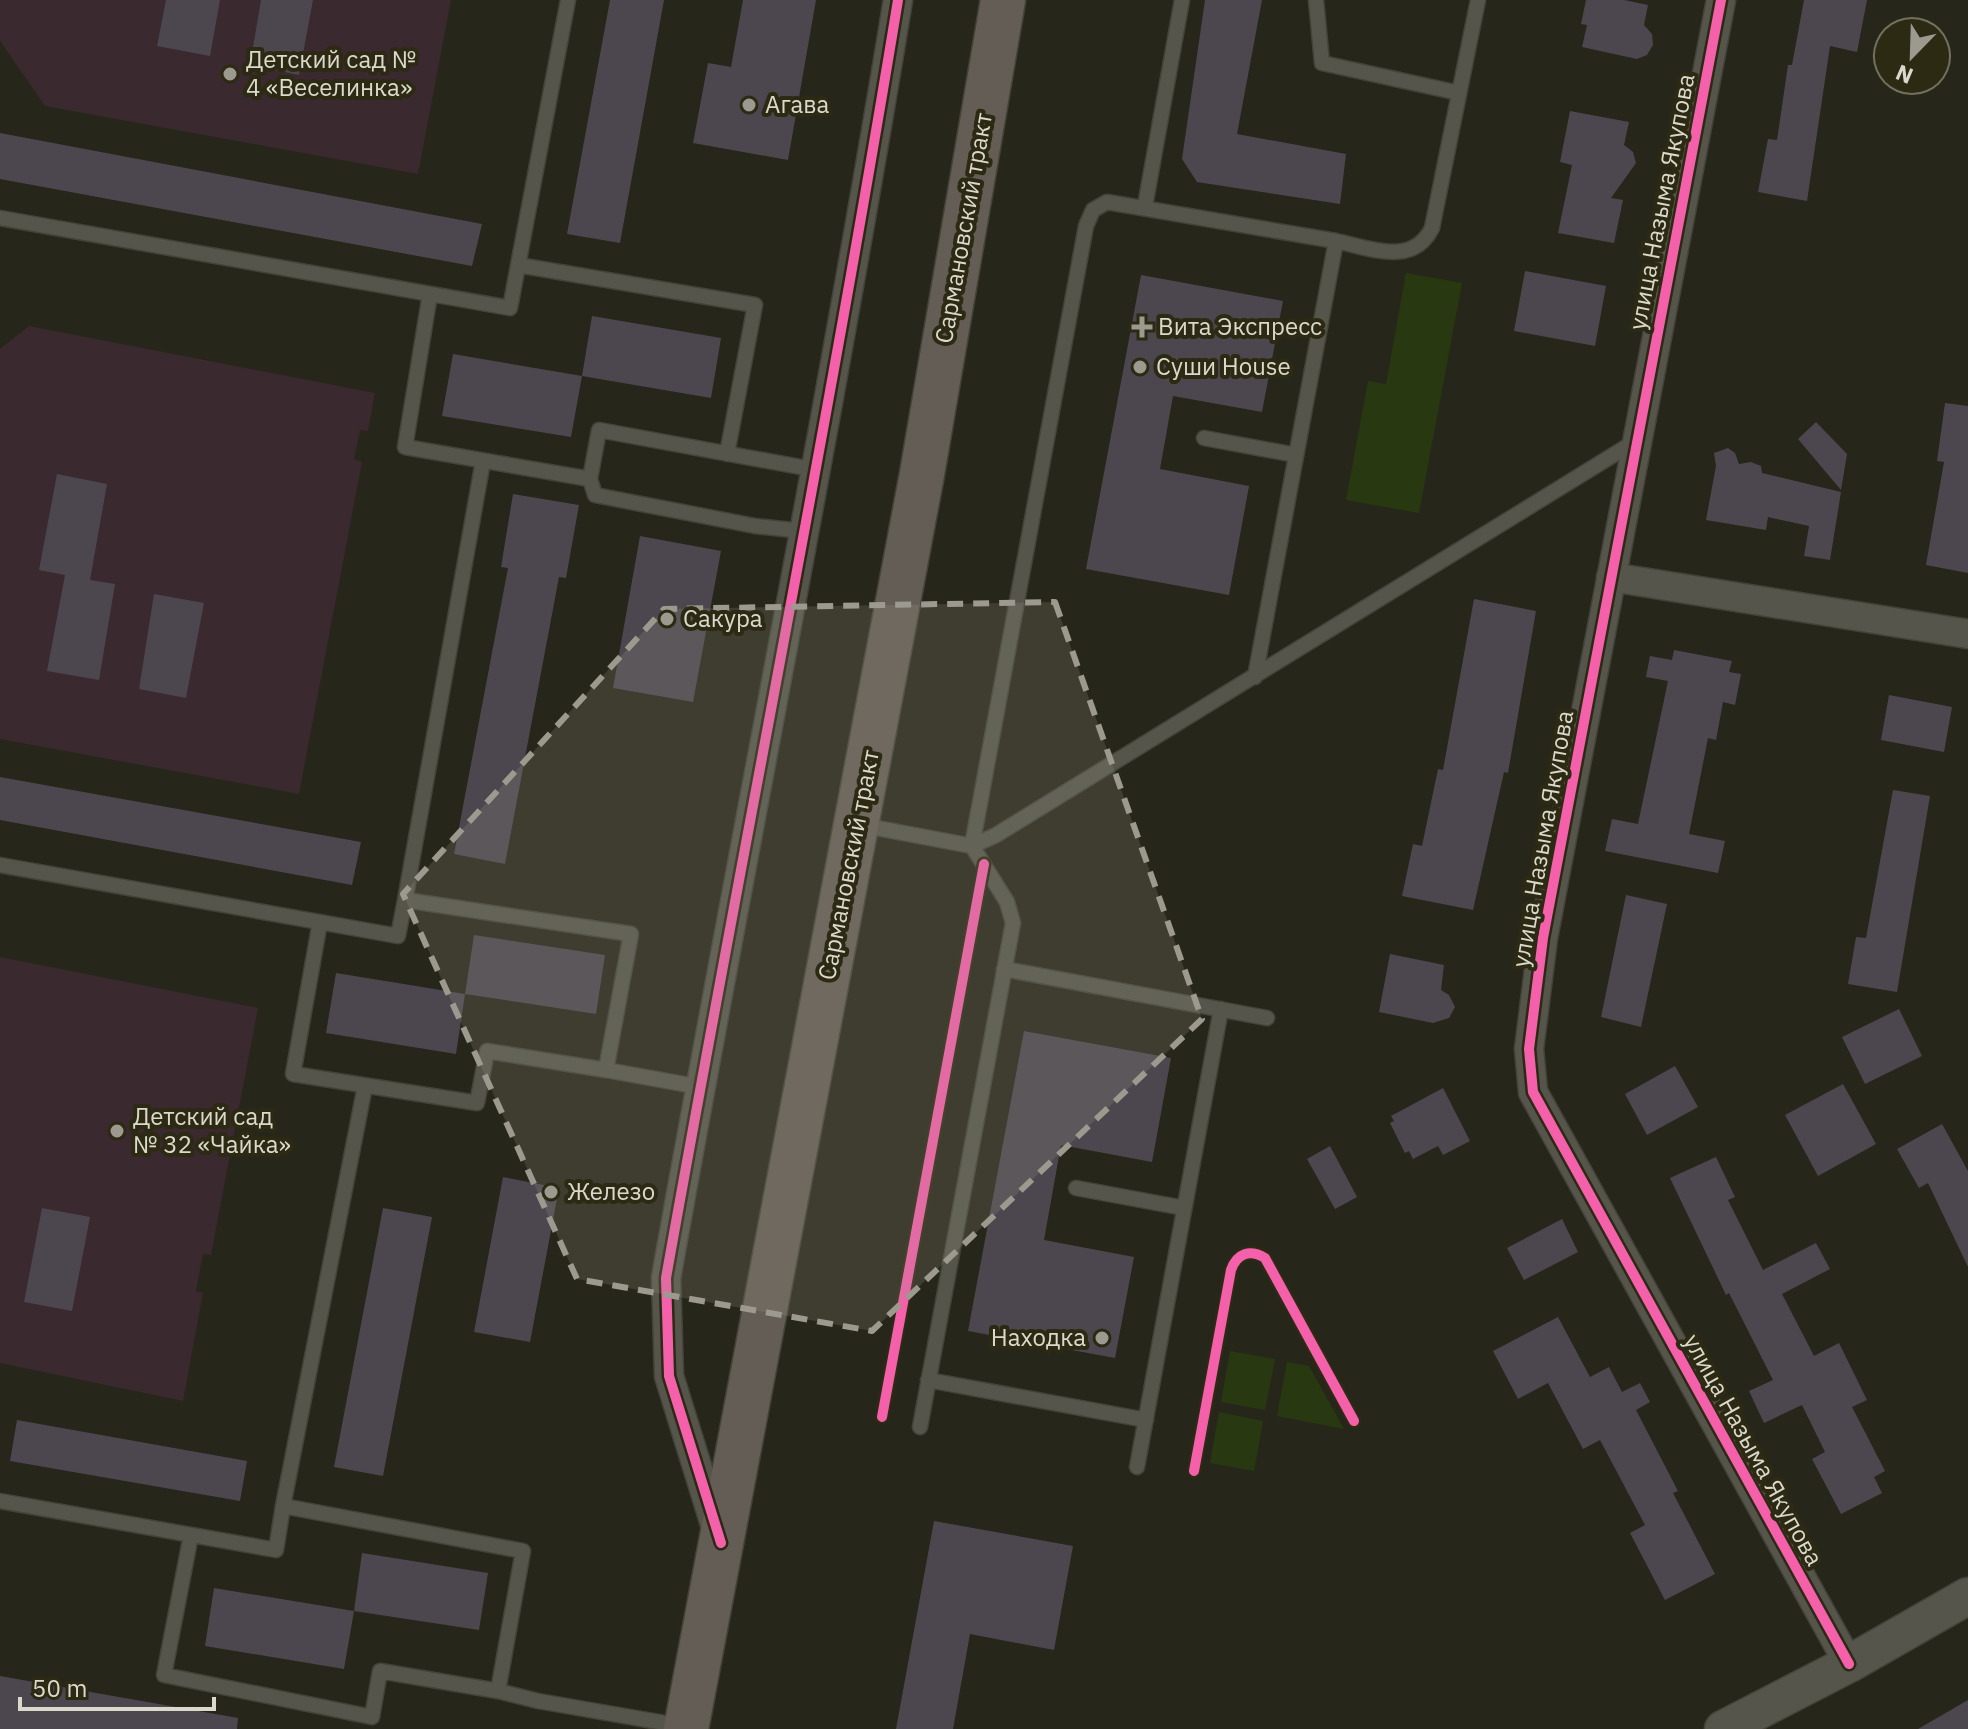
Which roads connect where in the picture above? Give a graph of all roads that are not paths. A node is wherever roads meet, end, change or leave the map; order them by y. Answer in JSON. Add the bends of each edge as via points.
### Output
{"nodes":[{"id":1,"x":568,"y":0,"type":"edge"},
{"id":2,"x":898,"y":0,"type":"edge"},
{"id":3,"x":1003,"y":0,"type":"edge"},
{"id":4,"x":1182,"y":0,"type":"edge"},
{"id":5,"x":1316,"y":0,"type":"edge"},
{"id":6,"x":1478,"y":0,"type":"edge"},
{"id":7,"x":1721,"y":0,"type":"edge"},
{"id":8,"x":1459,"y":93,"type":"junction"},
{"id":9,"x":1145,"y":206,"type":"junction"},
{"id":10,"x":0,"y":218,"type":"edge"},
{"id":11,"x":1336,"y":241,"type":"junction"},
{"id":12,"x":518,"y":265,"type":"junction"},
{"id":13,"x":430,"y":294,"type":"junction"},
{"id":14,"x":1204,"y":438,"type":"dead end"},
{"id":15,"x":1637,"y":440,"type":"junction"},
{"id":16,"x":727,"y":454,"type":"junction"},
{"id":17,"x":1296,"y":455,"type":"junction"},
{"id":18,"x":483,"y":461,"type":"junction"},
{"id":19,"x":817,"y":470,"type":"junction"},
{"id":20,"x":590,"y":479,"type":"junction"},
{"id":21,"x":802,"y":531,"type":"junction"},
{"id":22,"x":1611,"y":577,"type":"junction"},
{"id":23,"x":1968,"y":634,"type":"edge"},
{"id":24,"x":1255,"y":677,"type":"junction"},
{"id":25,"x":856,"y":824,"type":"junction"},
{"id":26,"x":972,"y":846,"type":"junction"},
{"id":27,"x":0,"y":865,"type":"edge"},
{"id":28,"x":405,"y":900,"type":"junction"},
{"id":29,"x":320,"y":922,"type":"junction"},
{"id":30,"x":1004,"y":969,"type":"junction"},
{"id":31,"x":1221,"y":1009,"type":"junction"},
{"id":32,"x":1267,"y":1018,"type":"dead end"},
{"id":33,"x":606,"y":1070,"type":"junction"},
{"id":34,"x":365,"y":1086,"type":"junction"},
{"id":35,"x":700,"y":1087,"type":"junction"},
{"id":36,"x":1076,"y":1188,"type":"dead end"},
{"id":37,"x":1184,"y":1208,"type":"junction"},
{"id":38,"x":928,"y":1380,"type":"junction"},
{"id":39,"x":1146,"y":1420,"type":"junction"},
{"id":40,"x":920,"y":1427,"type":"dead end"},
{"id":41,"x":1137,"y":1467,"type":"dead end"},
{"id":42,"x":0,"y":1501,"type":"edge"},
{"id":43,"x":283,"y":1506,"type":"junction"},
{"id":44,"x":191,"y":1535,"type":"junction"},
{"id":45,"x":721,"y":1543,"type":"junction"},
{"id":46,"x":1968,"y":1596,"type":"edge"},
{"id":47,"x":1849,"y":1664,"type":"junction"},
{"id":48,"x":498,"y":1691,"type":"junction"},
{"id":49,"x":686,"y":1728,"type":"edge"},
{"id":50,"x":1723,"y":1729,"type":"edge"}],
"edges":[{"from":1,"to":12,"type":"lane"},
{"from":2,"to":19,"type":"street"},
{"from":3,"to":25,"type":"main road","name":"Сармановский тракт"},
{"from":4,"to":9,"type":"lane"},
{"from":5,"to":8,"type":"lane","via":[[1322,63]]},
{"from":6,"to":8,"type":"lane"},
{"from":7,"to":15,"type":"street","name":"улица Назыма Якупова"},
{"from":8,"to":11,"type":"lane","via":[[1425,242],[1397,253]]},
{"from":9,"to":11,"type":"lane"},
{"from":9,"to":26,"type":"lane","via":[[1107,202],[1088,219]]},
{"from":10,"to":13,"type":"lane"},
{"from":11,"to":17,"type":"lane"},
{"from":12,"to":13,"type":"lane","via":[[510,308]]},
{"from":12,"to":16,"type":"lane","via":[[755,305]]},
{"from":13,"to":18,"type":"lane","via":[[405,447]]},
{"from":14,"to":17,"type":"lane"},
{"from":15,"to":22,"type":"street","name":"улица Назыма Якупова"},
{"from":15,"to":24,"type":"lane"},
{"from":16,"to":19,"type":"lane"},
{"from":16,"to":20,"type":"lane","via":[[599,430]]},
{"from":17,"to":24,"type":"lane"},
{"from":18,"to":20,"type":"lane"},
{"from":18,"to":28,"type":"lane"},
{"from":19,"to":21,"type":"street"},
{"from":20,"to":21,"type":"lane","via":[[595,495]]},
{"from":21,"to":35,"type":"street"},
{"from":22,"to":23,"type":"street"},
{"from":22,"to":47,"type":"street","name":"улица Назыма Якупова","via":[[1543,938],[1529,1049],[1533,1092]]},
{"from":24,"to":26,"type":"lane","via":[[1032,815]]},
{"from":25,"to":26,"type":"lane"},
{"from":25,"to":45,"type":"main road","name":"Сармановский тракт"},
{"from":26,"to":30,"type":"lane","via":[[1012,913]]},
{"from":27,"to":29,"type":"lane"},
{"from":28,"to":29,"type":"lane","via":[[398,936]]},
{"from":28,"to":33,"type":"lane","via":[[631,934]]},
{"from":29,"to":34,"type":"lane","via":[[293,1074]]},
{"from":30,"to":31,"type":"lane"},
{"from":30,"to":38,"type":"lane"},
{"from":31,"to":32,"type":"lane"},
{"from":31,"to":37,"type":"lane"},
{"from":33,"to":34,"type":"lane","via":[[487,1051],[477,1103]]},
{"from":33,"to":35,"type":"lane"},
{"from":34,"to":43,"type":"lane"},
{"from":35,"to":45,"type":"street","via":[[666,1278],[669,1376]]},
{"from":36,"to":37,"type":"lane"},
{"from":37,"to":39,"type":"lane"},
{"from":38,"to":39,"type":"lane"},
{"from":38,"to":40,"type":"lane"},
{"from":39,"to":41,"type":"lane"},
{"from":42,"to":44,"type":"lane"},
{"from":43,"to":44,"type":"lane","via":[[276,1550]]},
{"from":43,"to":48,"type":"lane","via":[[523,1551]]},
{"from":44,"to":48,"type":"lane","via":[[164,1675],[372,1717],[380,1671]]},
{"from":45,"to":49,"type":"main road","name":"Сармановский тракт"},
{"from":46,"to":47,"type":"street"},
{"from":47,"to":50,"type":"street"},
{"from":48,"to":49,"type":"lane"}]}
